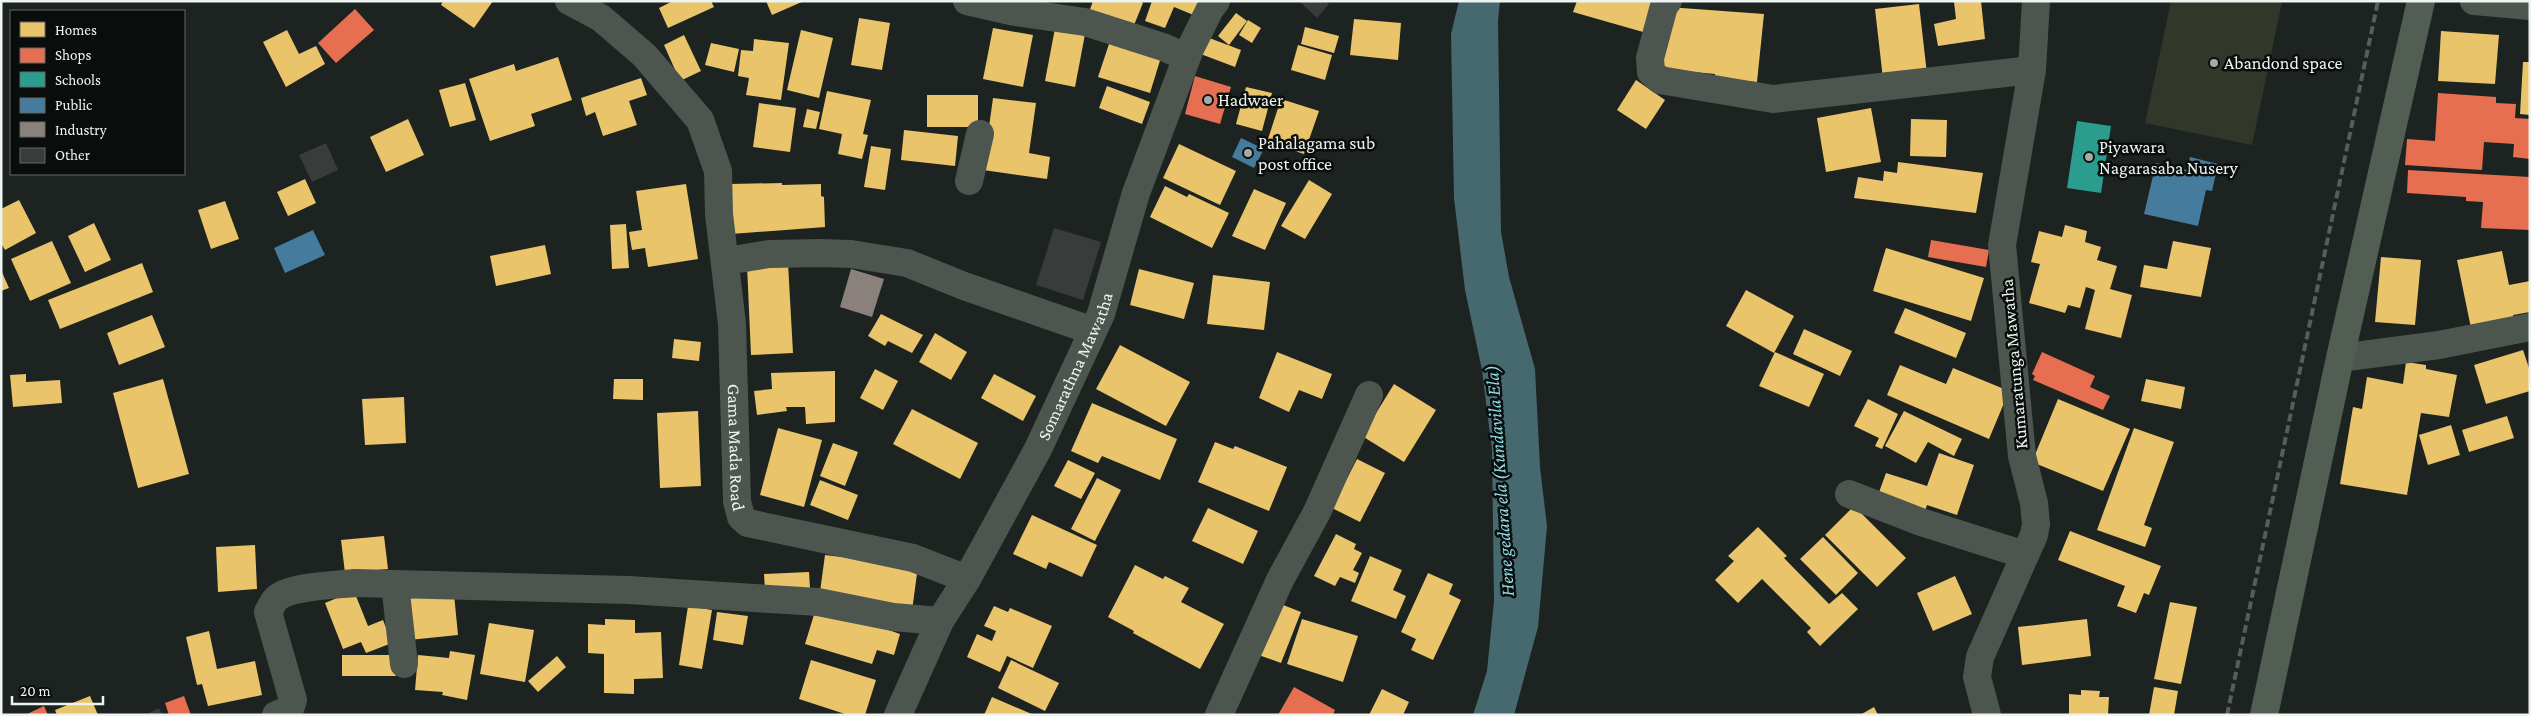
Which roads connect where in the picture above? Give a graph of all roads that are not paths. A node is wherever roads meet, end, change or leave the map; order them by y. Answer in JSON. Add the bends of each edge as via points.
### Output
{"nodes":[{"id":1,"x":569,"y":1,"type":"edge"},
{"id":2,"x":967,"y":1,"type":"edge"},
{"id":3,"x":1216,"y":1,"type":"edge"},
{"id":4,"x":1668,"y":1,"type":"edge"},
{"id":5,"x":2036,"y":1,"type":"edge"},
{"id":6,"x":2421,"y":1,"type":"edge"},
{"id":7,"x":2474,"y":1,"type":"edge"},
{"id":8,"x":2530,"y":6,"type":"edge"},
{"id":9,"x":1186,"y":57,"type":"junction"},
{"id":10,"x":2032,"y":70,"type":"junction"},
{"id":11,"x":980,"y":134,"type":"dead end"},
{"id":12,"x":969,"y":181,"type":"dead end"},
{"id":13,"x":726,"y":262,"type":"junction"},
{"id":14,"x":2530,"y":327,"type":"edge"},
{"id":15,"x":1093,"y":331,"type":"junction"},
{"id":16,"x":2340,"y":358,"type":"junction"},
{"id":17,"x":1369,"y":395,"type":"dead end"},
{"id":18,"x":1849,"y":494,"type":"dead end"},
{"id":19,"x":2025,"y":555,"type":"junction"},
{"id":20,"x":967,"y":579,"type":"junction"},
{"id":21,"x":395,"y":584,"type":"junction"},
{"id":22,"x":940,"y":621,"type":"junction"},
{"id":23,"x":404,"y":664,"type":"dead end"},
{"id":24,"x":276,"y":715,"type":"edge"},
{"id":25,"x":898,"y":715,"type":"edge"},
{"id":26,"x":1219,"y":715,"type":"edge"},
{"id":27,"x":1987,"y":715,"type":"edge"},
{"id":28,"x":2264,"y":715,"type":"edge"}],
"edges":[{"from":1,"to":13,"type":"street","name":"Gama Mada Road","via":[[601,18],[644,55],[700,120],[718,171],[719,214]]},
{"from":2,"to":9,"type":"street","via":[[1085,22]]},
{"from":3,"to":9,"type":"street","name":"Somarathna Mawatha"},
{"from":4,"to":10,"type":"street","via":[[1650,58],[1650,72],[1660,80],[1773,99]]},
{"from":5,"to":10,"type":"street","name":"Kumaratunga Mawatha"},
{"from":6,"to":16,"type":"main road"},
{"from":7,"to":8,"type":"street"},
{"from":9,"to":15,"type":"street","name":"Somarathna Mawatha","via":[[1136,193],[1101,314]]},
{"from":10,"to":19,"type":"street","name":"Kumaratunga Mawatha","via":[[2002,244],[2022,456],[2036,524]]},
{"from":11,"to":12,"type":"street"},
{"from":13,"to":15,"type":"street","via":[[769,254],[821,253],[851,254],[906,263]]},
{"from":13,"to":20,"type":"street","name":"Gama Mada Road","via":[[732,324],[737,501],[741,516],[748,523],[913,558]]},
{"from":14,"to":16,"type":"street","via":[[2447,344]]},
{"from":15,"to":20,"type":"street","name":"Somarathna Mawatha","via":[[1038,449]]},
{"from":16,"to":28,"type":"main road"},
{"from":17,"to":26,"type":"street"},
{"from":18,"to":19,"type":"street","via":[[1921,522]]},
{"from":19,"to":27,"type":"street","name":"Kumaratunga Mawatha","via":[[1980,657],[1977,677]]},
{"from":20,"to":22,"type":"street","name":"Somarathna Mawatha"},
{"from":21,"to":22,"type":"street","via":[[629,590],[818,602]]},
{"from":21,"to":23,"type":"street"},
{"from":21,"to":24,"type":"street","via":[[322,586],[277,598],[268,612],[293,700],[290,709]]},
{"from":22,"to":25,"type":"street","name":"Somarathna Mawatha"}]}
